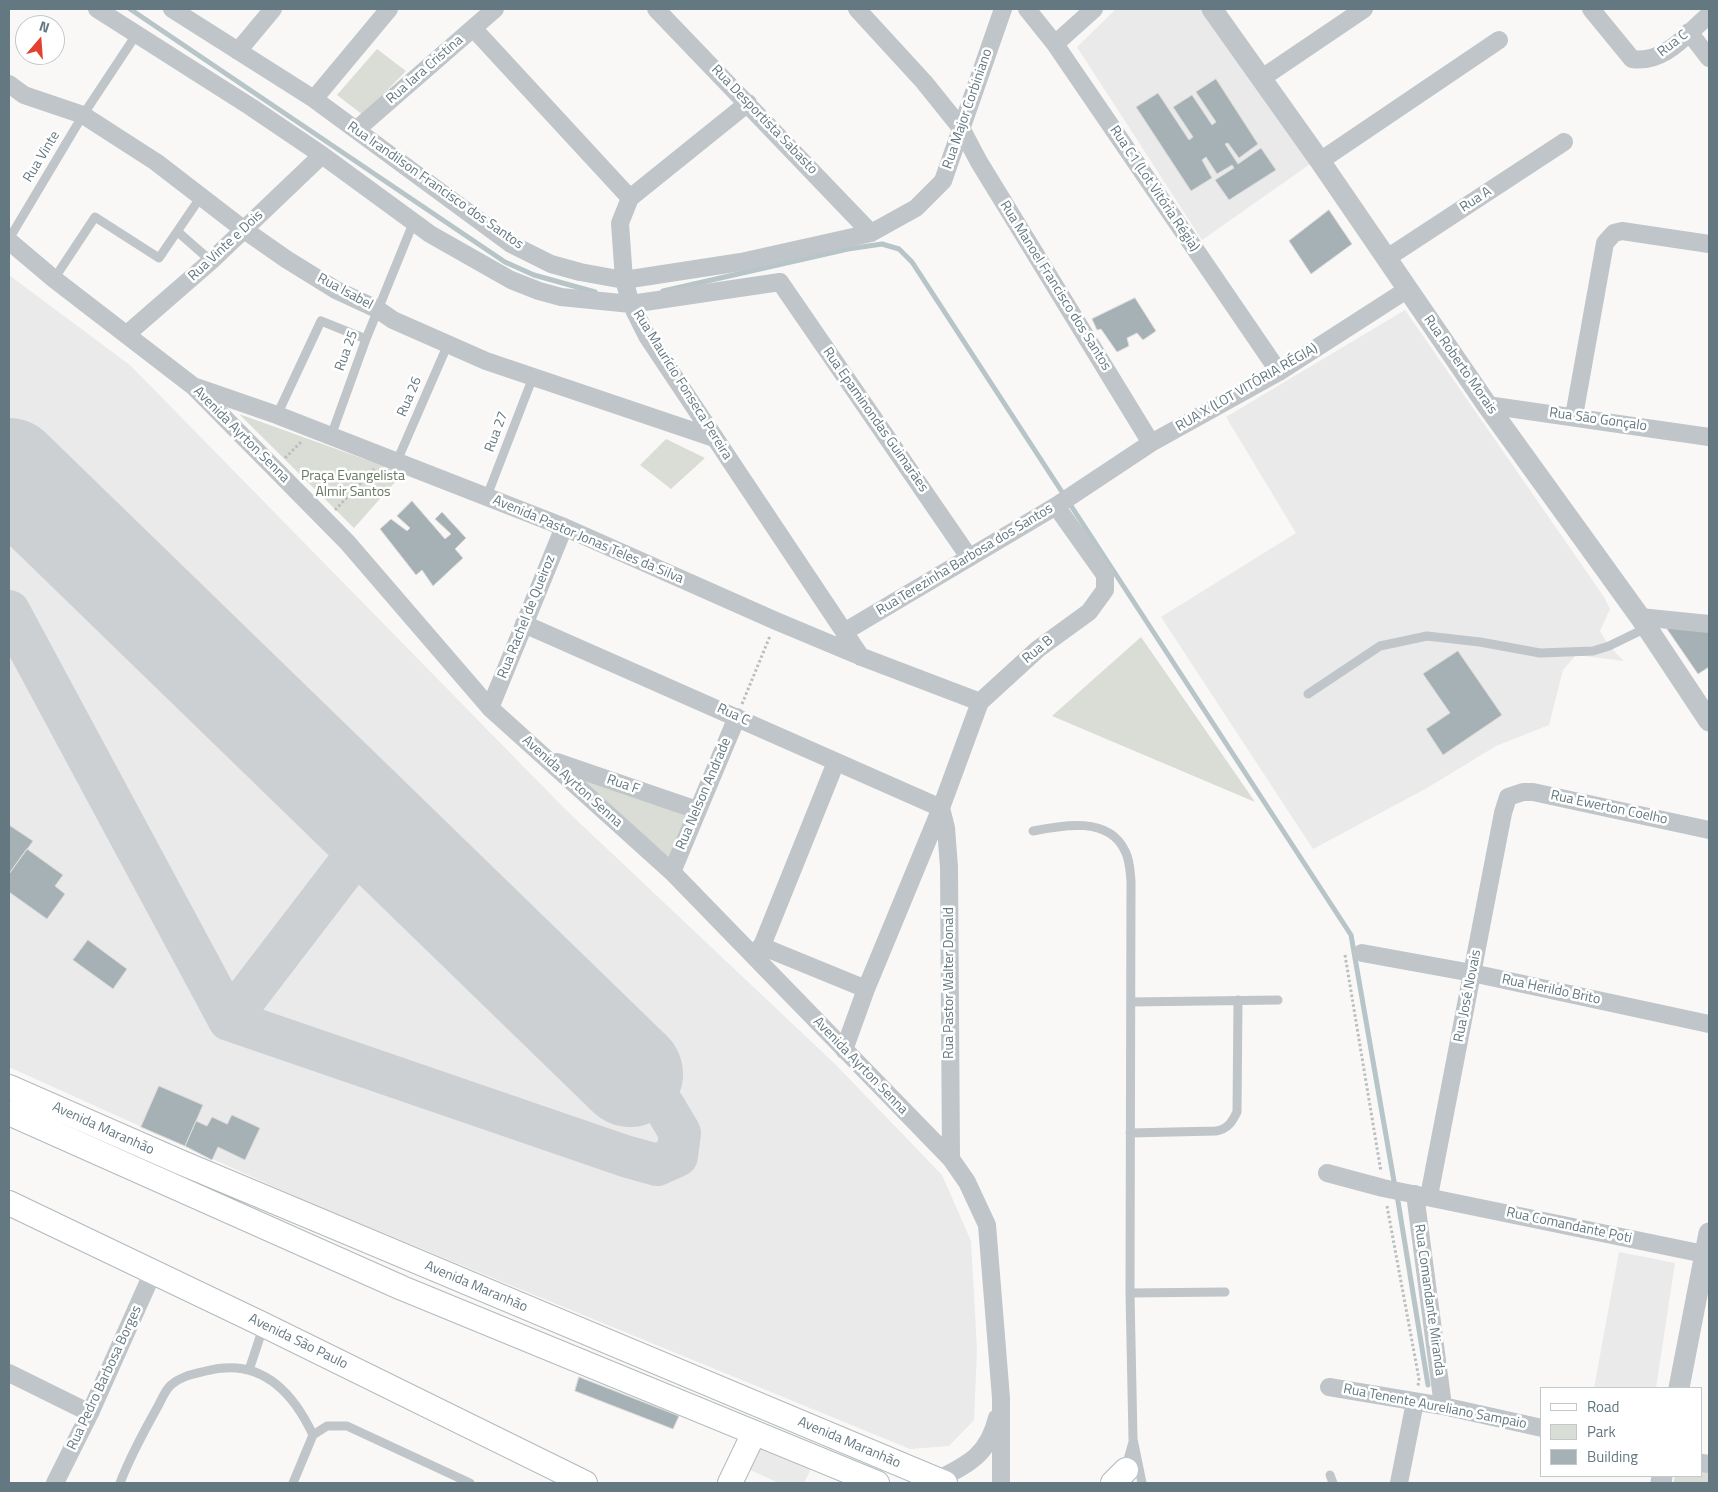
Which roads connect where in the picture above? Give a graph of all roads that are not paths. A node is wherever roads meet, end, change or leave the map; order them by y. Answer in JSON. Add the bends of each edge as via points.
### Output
{"nodes":[{"id":1,"x":97,"y":9,"type":"edge"},
{"id":2,"x":172,"y":9,"type":"edge"},
{"id":3,"x":273,"y":9,"type":"edge"},
{"id":4,"x":389,"y":9,"type":"edge"},
{"id":5,"x":495,"y":9,"type":"edge"},
{"id":6,"x":656,"y":9,"type":"edge"},
{"id":7,"x":857,"y":9,"type":"edge"},
{"id":8,"x":1003,"y":9,"type":"edge"},
{"id":9,"x":1027,"y":9,"type":"edge"},
{"id":10,"x":1094,"y":9,"type":"edge"},
{"id":11,"x":1212,"y":9,"type":"edge"},
{"id":12,"x":1364,"y":9,"type":"edge"},
{"id":13,"x":1591,"y":9,"type":"edge"},
{"id":14,"x":1709,"y":15,"type":"edge"},
{"id":15,"x":473,"y":28,"type":"junction"},
{"id":16,"x":1689,"y":32,"type":"junction"},
{"id":17,"x":136,"y":35,"type":"junction"},
{"id":18,"x":1499,"y":40,"type":"dead end"},
{"id":19,"x":1055,"y":44,"type":"junction"},
{"id":20,"x":238,"y":51,"type":"junction"},
{"id":21,"x":1709,"y":58,"type":"edge"},
{"id":22,"x":1262,"y":78,"type":"junction"},
{"id":23,"x":9,"y":84,"type":"edge"},
{"id":24,"x":314,"y":99,"type":"junction"},
{"id":25,"x":748,"y":103,"type":"junction"},
{"id":26,"x":83,"y":115,"type":"junction"},
{"id":27,"x":961,"y":128,"type":"junction"},
{"id":28,"x":356,"y":130,"type":"junction"},
{"id":29,"x":1564,"y":142,"type":"dead end"},
{"id":30,"x":322,"y":155,"type":"junction"},
{"id":31,"x":1320,"y":161,"type":"junction"},
{"id":32,"x":202,"y":195,"type":"junction"},
{"id":33,"x":630,"y":198,"type":"junction"},
{"id":34,"x":414,"y":221,"type":"junction"},
{"id":35,"x":243,"y":229,"type":"junction"},
{"id":36,"x":178,"y":232,"type":"junction"},
{"id":37,"x":871,"y":233,"type":"junction"},
{"id":38,"x":9,"y":240,"type":"edge"},
{"id":39,"x":1709,"y":244,"type":"edge"},
{"id":40,"x":1387,"y":258,"type":"junction"},
{"id":41,"x":211,"y":262,"type":"junction"},
{"id":42,"x":54,"y":279,"type":"junction"},
{"id":43,"x":624,"y":280,"type":"junction"},
{"id":44,"x":1408,"y":289,"type":"junction"},
{"id":45,"x":631,"y":304,"type":"junction"},
{"id":46,"x":377,"y":310,"type":"junction"},
{"id":47,"x":128,"y":334,"type":"junction"},
{"id":48,"x":366,"y":339,"type":"junction"},
{"id":49,"x":448,"y":344,"type":"junction"},
{"id":50,"x":1280,"y":372,"type":"junction"},
{"id":51,"x":533,"y":377,"type":"junction"},
{"id":52,"x":193,"y":386,"type":"junction"},
{"id":53,"x":1487,"y":405,"type":"junction"},
{"id":54,"x":277,"y":415,"type":"junction"},
{"id":55,"x":1574,"y":416,"type":"junction"},
{"id":56,"x":323,"y":433,"type":"junction"},
{"id":57,"x":1709,"y":437,"type":"edge"},
{"id":58,"x":714,"y":438,"type":"junction"},
{"id":59,"x":1152,"y":443,"type":"junction"},
{"id":60,"x":391,"y":459,"type":"junction"},
{"id":61,"x":1086,"y":487,"type":"joint"},
{"id":62,"x":486,"y":496,"type":"junction"},
{"id":63,"x":1056,"y":506,"type":"junction"},
{"id":64,"x":564,"y":526,"type":"junction"},
{"id":65,"x":969,"y":557,"type":"junction"},
{"id":66,"x":1643,"y":623,"type":"junction"},
{"id":67,"x":524,"y":624,"type":"junction"},
{"id":68,"x":1709,"y":624,"type":"edge"},
{"id":69,"x":844,"y":632,"type":"junction"},
{"id":70,"x":862,"y":657,"type":"junction"},
{"id":71,"x":1308,"y":694,"type":"dead end"},
{"id":72,"x":980,"y":702,"type":"junction"},
{"id":73,"x":490,"y":708,"type":"junction"},
{"id":74,"x":737,"y":717,"type":"junction"},
{"id":75,"x":1709,"y":721,"type":"edge"},
{"id":76,"x":549,"y":759,"type":"junction"},
{"id":77,"x":836,"y":762,"type":"junction"},
{"id":78,"x":1508,"y":797,"type":"joint"},
{"id":79,"x":941,"y":808,"type":"junction"},
{"id":80,"x":698,"y":810,"type":"junction"},
{"id":81,"x":1709,"y":830,"type":"edge"},
{"id":82,"x":1033,"y":831,"type":"dead end"},
{"id":83,"x":672,"y":872,"type":"junction"},
{"id":84,"x":759,"y":952,"type":"junction"},
{"id":85,"x":1362,"y":953,"type":"dead end"},
{"id":86,"x":1472,"y":973,"type":"junction"},
{"id":87,"x":866,"y":989,"type":"junction"},
{"id":88,"x":1238,"y":1000,"type":"junction"},
{"id":89,"x":1278,"y":1000,"type":"dead end"},
{"id":90,"x":1131,"y":1002,"type":"junction"},
{"id":91,"x":1709,"y":1024,"type":"edge"},
{"id":92,"x":844,"y":1050,"type":"junction"},
{"id":93,"x":9,"y":1087,"type":"edge"},
{"id":94,"x":9,"y":1113,"type":"edge"},
{"id":95,"x":1130,"y":1133,"type":"junction"},
{"id":96,"x":951,"y":1159,"type":"junction"},
{"id":97,"x":1327,"y":1173,"type":"dead end"},
{"id":98,"x":1422,"y":1195,"type":"junction"},
{"id":99,"x":9,"y":1203,"type":"edge"},
{"id":100,"x":1709,"y":1233,"type":"edge"},
{"id":101,"x":1707,"y":1254,"type":"edge"},
{"id":102,"x":153,"y":1272,"type":"junction"},
{"id":103,"x":454,"y":1278,"type":"junction"},
{"id":104,"x":1225,"y":1292,"type":"dead end"},
{"id":105,"x":1130,"y":1293,"type":"junction"},
{"id":106,"x":444,"y":1305,"type":"junction"},
{"id":107,"x":264,"y":1325,"type":"junction"},
{"id":108,"x":250,"y":1370,"type":"junction"},
{"id":109,"x":9,"y":1373,"type":"edge"},
{"id":110,"x":1329,"y":1386,"type":"dead end"},
{"id":111,"x":1679,"y":1387,"type":"edge"},
{"id":112,"x":1001,"y":1398,"type":"junction"},
{"id":113,"x":1415,"y":1402,"type":"junction"},
{"id":114,"x":1443,"y":1406,"type":"junction"},
{"id":115,"x":90,"y":1413,"type":"junction"},
{"id":116,"x":1540,"y":1428,"type":"edge"},
{"id":117,"x":754,"y":1433,"type":"junction"},
{"id":118,"x":313,"y":1435,"type":"junction"},
{"id":119,"x":1133,"y":1439,"type":"junction"},
{"id":120,"x":1126,"y":1480,"type":"edge"},
{"id":121,"x":941,"y":1482,"type":"edge"},
{"id":122,"x":56,"y":1483,"type":"edge"},
{"id":123,"x":120,"y":1483,"type":"edge"},
{"id":124,"x":293,"y":1483,"type":"edge"},
{"id":125,"x":470,"y":1483,"type":"edge"},
{"id":126,"x":585,"y":1483,"type":"edge"},
{"id":127,"x":730,"y":1483,"type":"edge"},
{"id":128,"x":877,"y":1483,"type":"edge"},
{"id":129,"x":1001,"y":1483,"type":"edge"},
{"id":130,"x":1399,"y":1483,"type":"edge"}],
"edges":[{"from":1,"to":17,"type":"street"},
{"from":2,"to":20,"type":"street","name":"Rua Irandilson Francisco dos Santos"},
{"from":3,"to":20,"type":"street"},
{"from":4,"to":24,"type":"street"},
{"from":5,"to":15,"type":"street","name":"Rua Iara Cristina"},
{"from":6,"to":25,"type":"street","name":"Rua Desportista Sabasto"},
{"from":7,"to":27,"type":"street","name":"Rua Manoel Francisco dos Santos"},
{"from":8,"to":27,"type":"street","name":"Rua Major Corbiniano"},
{"from":9,"to":19,"type":"street","name":"Rua C1 (Lot Vitória Régia)"},
{"from":10,"to":19,"type":"street"},
{"from":11,"to":22,"type":"street","name":"Rua Roberto Morais"},
{"from":12,"to":22,"type":"street"},
{"from":13,"to":16,"type":"street","name":"Rua C","via":[[1632,59],[1649,60],[1662,55]]},
{"from":14,"to":16,"type":"street","name":"Rua C"},
{"from":15,"to":28,"type":"street","name":"Rua Iara Cristina"},
{"from":15,"to":33,"type":"street"},
{"from":16,"to":21,"type":"street"},
{"from":17,"to":26,"type":"lane","name":"Rua Vinte"},
{"from":17,"to":30,"type":"street","via":[[251,106]]},
{"from":18,"to":31,"type":"street"},
{"from":19,"to":50,"type":"street","name":"Rua C1 (Lot Vitória Régia)"},
{"from":20,"to":24,"type":"street","name":"Rua Irandilson Francisco dos Santos"},
{"from":22,"to":31,"type":"street","name":"Rua Roberto Morais"},
{"from":23,"to":26,"type":"street","name":"Rua Isabel","via":[[24,95]]},
{"from":24,"to":28,"type":"street","name":"Rua Irandilson Francisco dos Santos"},
{"from":25,"to":33,"type":"street","name":"Rua Maurício Fonseca Pereira"},
{"from":25,"to":37,"type":"street","name":"Rua Desportista Sabasto"},
{"from":26,"to":32,"type":"street","name":"Rua Isabel"},
{"from":26,"to":38,"type":"lane","name":"Rua Vinte"},
{"from":27,"to":37,"type":"street","name":"Rua Major Corbiniano","via":[[952,161],[932,195],[916,208]]},
{"from":27,"to":59,"type":"street","name":"Rua Manoel Francisco dos Santos"},
{"from":28,"to":43,"type":"street","name":"Rua Irandilson Francisco dos Santos","via":[[511,244],[551,264]]},
{"from":29,"to":40,"type":"street","name":"Rua A"},
{"from":30,"to":34,"type":"street"},
{"from":30,"to":35,"type":"street","name":"Rua Vinte e Dois"},
{"from":31,"to":40,"type":"street","name":"Rua Roberto Morais"},
{"from":32,"to":35,"type":"street","name":"Rua Isabel"},
{"from":32,"to":36,"type":"lane"},
{"from":33,"to":43,"type":"street","name":"Rua Maurício Fonseca Pereira","via":[[620,223]]},
{"from":34,"to":45,"type":"street","via":[[487,267],[539,291],[561,297]]},
{"from":34,"to":46,"type":"lane","name":"Rua 25"},
{"from":35,"to":41,"type":"street","name":"Rua Vinte e Dois"},
{"from":35,"to":46,"type":"street","name":"Rua Isabel","via":[[336,290]]},
{"from":36,"to":41,"type":"lane"},
{"from":36,"to":42,"type":"lane","via":[[159,258],[95,217]]},
{"from":37,"to":43,"type":"street","name":"Rua Irandilson Francisco dos Santos","via":[[741,262]]},
{"from":38,"to":42,"type":"street","name":"Avenida Ayrton Senna"},
{"from":39,"to":55,"type":"street","via":[[1622,231],[1614,233],[1605,243]]},
{"from":40,"to":44,"type":"street","name":"Rua Roberto Morais"},
{"from":41,"to":47,"type":"street","name":"Rua Vinte e Dois"},
{"from":42,"to":47,"type":"street","name":"Avenida Ayrton Senna"},
{"from":43,"to":45,"type":"street","name":"Rua Maurício Fonseca Pereira"},
{"from":44,"to":50,"type":"street","name":"RUA X (LOT VITÓRIA RÉGIA)"},
{"from":44,"to":53,"type":"street","name":"Rua Roberto Morais"},
{"from":45,"to":58,"type":"street","name":"Rua Maurício Fonseca Pereira","via":[[647,336]]},
{"from":45,"to":65,"type":"street","name":"Rua Epaminondas Guimarães","via":[[780,282]]},
{"from":46,"to":48,"type":"lane","name":"Rua 25"},
{"from":46,"to":49,"type":"street","name":"Rua Isabel"},
{"from":47,"to":52,"type":"street","name":"Avenida Ayrton Senna"},
{"from":48,"to":54,"type":"lane","via":[[321,320]]},
{"from":48,"to":56,"type":"lane","name":"Rua 25"},
{"from":49,"to":51,"type":"street","name":"Rua Isabel"},
{"from":49,"to":60,"type":"lane","name":"Rua 26"},
{"from":50,"to":59,"type":"street","name":"RUA X (LOT VITÓRIA RÉGIA)"},
{"from":51,"to":58,"type":"street","name":"Rua Isabel"},
{"from":51,"to":62,"type":"lane","name":"Rua 27"},
{"from":52,"to":54,"type":"street","name":"Avenida Pastor Jonas Teles da Silva"},
{"from":52,"to":73,"type":"street","name":"Avenida Ayrton Senna","via":[[326,520]]},
{"from":53,"to":55,"type":"street","name":"Rua São Gonçalo"},
{"from":53,"to":66,"type":"street","name":"Rua Roberto Morais"},
{"from":54,"to":56,"type":"street","name":"Avenida Pastor Jonas Teles da Silva"},
{"from":55,"to":57,"type":"street","name":"Rua São Gonçalo"},
{"from":56,"to":60,"type":"street","name":"Avenida Pastor Jonas Teles da Silva"},
{"from":58,"to":69,"type":"street","name":"Rua Maurício Fonseca Pereira"},
{"from":59,"to":61,"type":"street","name":"RUA X (LOT VITÓRIA RÉGIA)"},
{"from":60,"to":62,"type":"street","name":"Avenida Pastor Jonas Teles da Silva"},
{"from":61,"to":63,"type":"street","name":"Rua Terezinha Barbosa dos Santos"},
{"from":62,"to":64,"type":"street","name":"Avenida Pastor Jonas Teles da Silva"},
{"from":63,"to":65,"type":"street","name":"Rua Terezinha Barbosa dos Santos"},
{"from":63,"to":72,"type":"street","name":"Rua B","via":[[1105,575],[1105,590],[1089,612],[1038,649]]},
{"from":64,"to":67,"type":"street","name":"Rua Rachel de Queiroz"},
{"from":64,"to":70,"type":"street","name":"Avenida Pastor Jonas Teles da Silva"},
{"from":65,"to":69,"type":"street","name":"Rua Terezinha Barbosa dos Santos"},
{"from":66,"to":68,"type":"street"},
{"from":66,"to":71,"type":"lane","via":[[1609,646],[1593,650],[1549,652],[1428,636],[1380,646]]},
{"from":66,"to":75,"type":"street","name":"Rua Roberto Morais"},
{"from":67,"to":73,"type":"street","name":"Rua Rachel de Queiroz"},
{"from":67,"to":74,"type":"street","name":"Rua C"},
{"from":69,"to":70,"type":"street","name":"Rua Maurício Fonseca Pereira"},
{"from":70,"to":72,"type":"street","name":"Avenida Pastor Jonas Teles da Silva"},
{"from":72,"to":79,"type":"street","name":"Rua B"},
{"from":73,"to":76,"type":"street","name":"Avenida Ayrton Senna"},
{"from":74,"to":77,"type":"street","name":"Rua C"},
{"from":74,"to":80,"type":"street","name":"Rua Nelson Andrade"},
{"from":76,"to":80,"type":"street","name":"Rua F"},
{"from":76,"to":83,"type":"street","name":"Avenida Ayrton Senna"},
{"from":77,"to":79,"type":"street","name":"Rua C"},
{"from":77,"to":84,"type":"street"},
{"from":78,"to":81,"type":"street","name":"Rua Ewerton Coelho","via":[[1523,792],[1539,793]]},
{"from":78,"to":86,"type":"street","name":"Rua José Novais"},
{"from":79,"to":87,"type":"street","name":"Rua B"},
{"from":79,"to":96,"type":"street","name":"Rua Pastor Walter Donald","via":[[949,867]]},
{"from":80,"to":83,"type":"street","name":"Rua Nelson Andrade"},
{"from":82,"to":90,"type":"lane","via":[[1080,824],[1107,833],[1119,841],[1125,851],[1131,881]]},
{"from":83,"to":84,"type":"street","name":"Avenida Ayrton Senna"},
{"from":84,"to":87,"type":"street"},
{"from":84,"to":92,"type":"street","name":"Avenida Ayrton Senna"},
{"from":85,"to":86,"type":"street","name":"Rua Herildo Brito"},
{"from":86,"to":91,"type":"street","name":"Rua Herildo Brito"},
{"from":86,"to":98,"type":"street","name":"Rua José Novais"},
{"from":87,"to":92,"type":"street","name":"Rua B"},
{"from":88,"to":89,"type":"lane"},
{"from":88,"to":90,"type":"lane"},
{"from":88,"to":95,"type":"lane","via":[[1238,1112],[1231,1124],[1216,1130]]},
{"from":90,"to":95,"type":"lane"},
{"from":92,"to":96,"type":"street","name":"Avenida Ayrton Senna"},
{"from":93,"to":103,"type":"main road","name":"Avenida Maranhão"},
{"from":94,"to":106,"type":"main road","name":"Avenida Maranhão"},
{"from":95,"to":105,"type":"lane"},
{"from":96,"to":112,"type":"street","name":"Avenida Ayrton Senna","via":[[967,1182],[987,1225]]},
{"from":97,"to":98,"type":"street","name":"Rua Comandante Poti"},
{"from":98,"to":101,"type":"street","name":"Rua Comandante Poti"},
{"from":98,"to":114,"type":"street","name":"Rua Comandante Miranda"},
{"from":99,"to":102,"type":"main road","name":"Avenida São Paulo"},
{"from":100,"to":101,"type":"street"},
{"from":101,"to":111,"type":"street"},
{"from":102,"to":107,"type":"main road","name":"Avenida São Paulo"},
{"from":102,"to":115,"type":"street","name":"Rua Pedro Barbosa Borges"},
{"from":103,"to":106,"type":"main road"},
{"from":103,"to":121,"type":"main road","name":"Avenida Maranhão"},
{"from":104,"to":105,"type":"lane"},
{"from":105,"to":119,"type":"lane"},
{"from":106,"to":117,"type":"main road","name":"Avenida Maranhão"},
{"from":107,"to":108,"type":"lane"},
{"from":107,"to":126,"type":"main road","name":"Avenida São Paulo"},
{"from":108,"to":118,"type":"lane","via":[[268,1378],[294,1400]]},
{"from":108,"to":123,"type":"lane","via":[[224,1366],[186,1376],[170,1386],[130,1455]]},
{"from":109,"to":115,"type":"street"},
{"from":110,"to":113,"type":"street","name":"Rua Tenente Aureliano Sampaio"},
{"from":112,"to":121,"type":"street","name":"Avenida Ayrton Senna","via":[[994,1428],[980,1455]]},
{"from":112,"to":129,"type":"street","name":"Avenida Ayrton Senna"},
{"from":113,"to":114,"type":"street","name":"Rua Tenente Aureliano Sampaio"},
{"from":113,"to":130,"type":"street"},
{"from":114,"to":116,"type":"street","name":"Rua Tenente Aureliano Sampaio"},
{"from":115,"to":122,"type":"street","name":"Rua Pedro Barbosa Borges"},
{"from":117,"to":127,"type":"main road"},
{"from":117,"to":128,"type":"main road","name":"Avenida Maranhão"},
{"from":118,"to":124,"type":"lane"},
{"from":118,"to":125,"type":"lane","via":[[327,1426],[347,1426]]},
{"from":119,"to":120,"type":"lane"},
{"from":119,"to":120,"type":"lane"}]}
